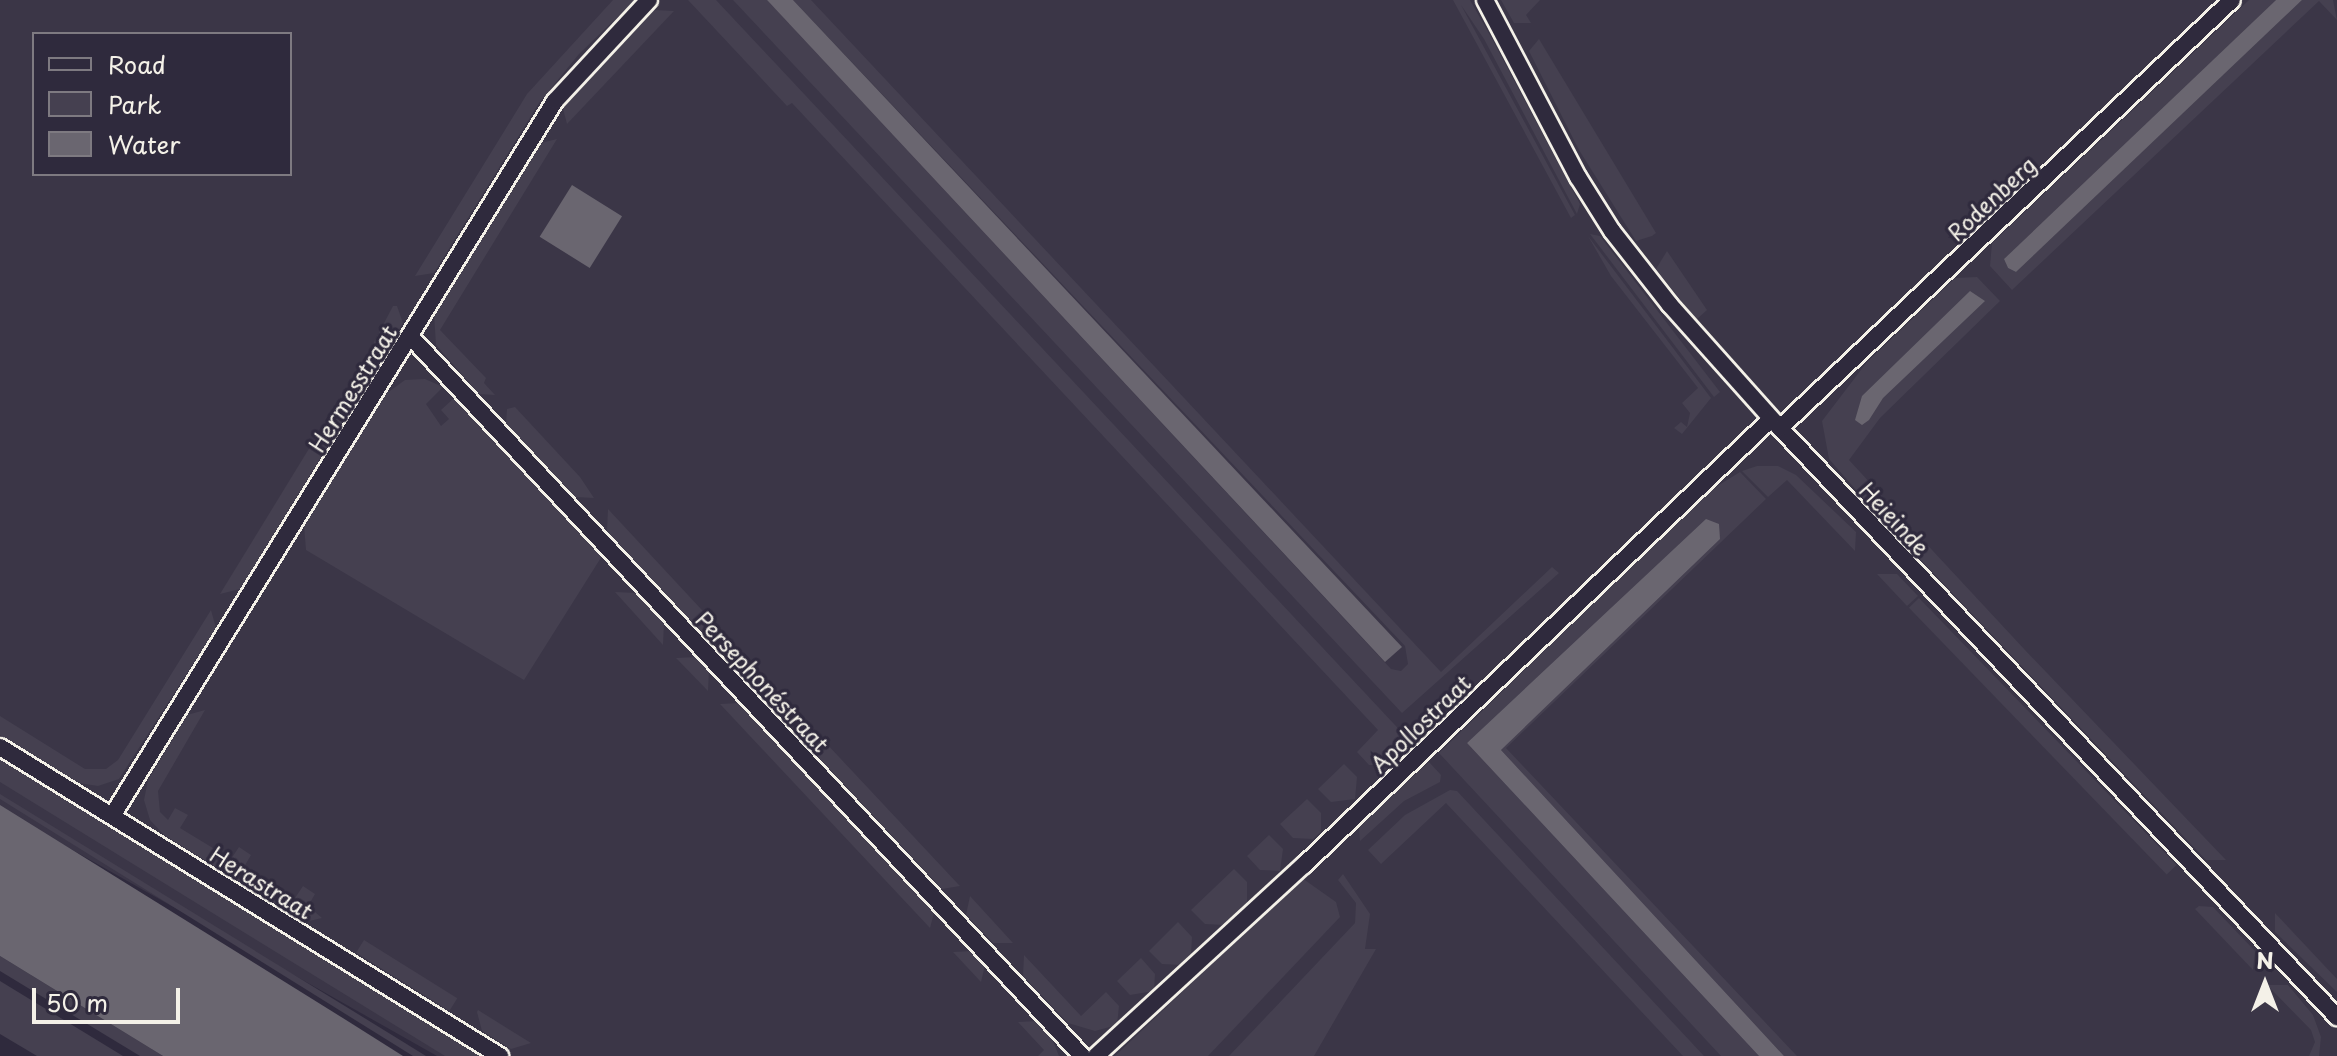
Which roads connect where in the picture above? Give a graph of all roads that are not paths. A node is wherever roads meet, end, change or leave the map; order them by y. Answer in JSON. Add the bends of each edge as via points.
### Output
{"nodes":[{"id":1,"x":649,"y":0,"type":"edge"},
{"id":2,"x":1485,"y":0,"type":"edge"},
{"id":3,"x":2232,"y":0,"type":"edge"},
{"id":4,"x":410,"y":336,"type":"junction"},
{"id":5,"x":1775,"y":423,"type":"junction"},
{"id":6,"x":0,"y":747,"type":"edge"},
{"id":7,"x":112,"y":816,"type":"junction"},
{"id":8,"x":2337,"y":1017,"type":"edge"},
{"id":9,"x":500,"y":1056,"type":"edge"},
{"id":10,"x":1082,"y":1056,"type":"edge"},
{"id":11,"x":1096,"y":1056,"type":"edge"}],
"edges":[{"from":1,"to":4,"type":"street","name":"Hermesstraat","via":[[555,101]]},
{"from":2,"to":5,"type":"street","name":"Heieinde","via":[[1612,231]]},
{"from":3,"to":5,"type":"street","name":"Rodenberg"},
{"from":4,"to":7,"type":"street","name":"Hermesstraat"},
{"from":4,"to":10,"type":"street","name":"Persephonéstraat"},
{"from":5,"to":8,"type":"street","name":"Heieinde"},
{"from":5,"to":11,"type":"street","name":"Apollostraat"},
{"from":6,"to":7,"type":"street","name":"Herastraat"},
{"from":7,"to":9,"type":"street","name":"Herastraat"}]}
